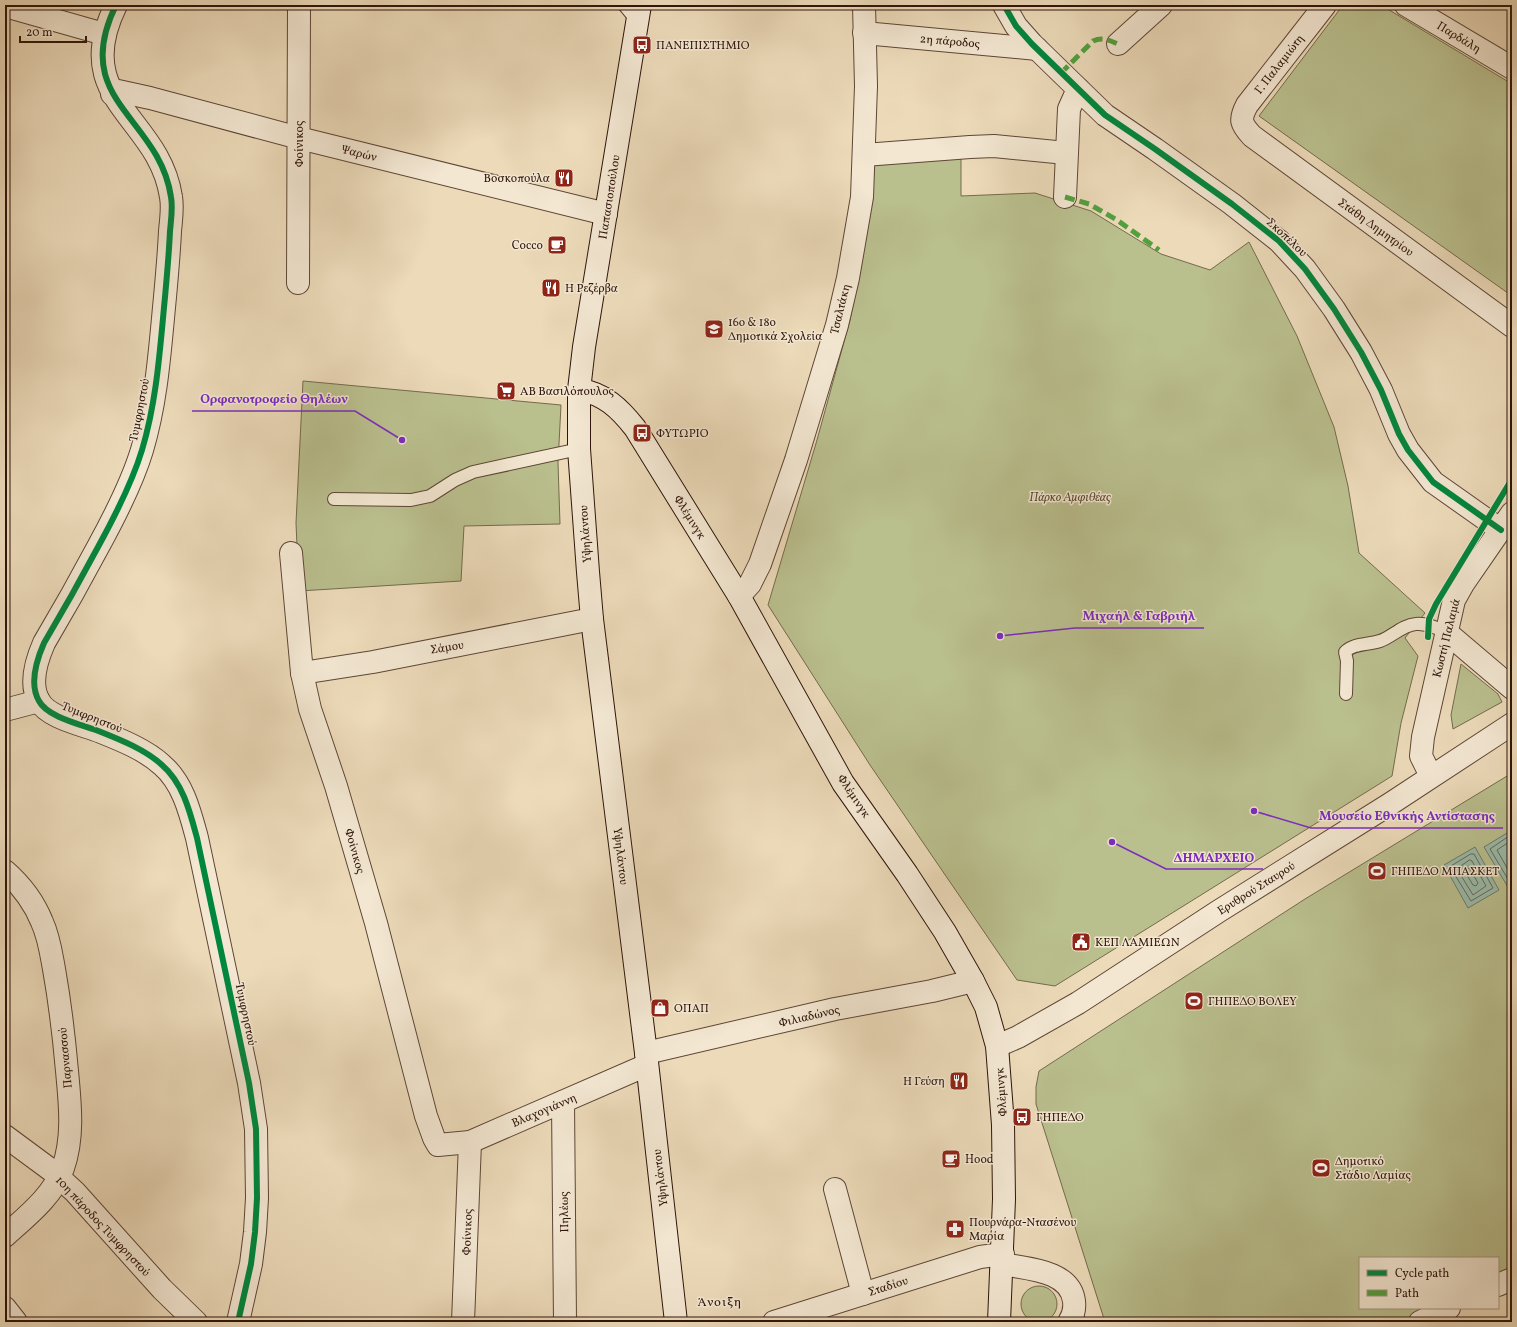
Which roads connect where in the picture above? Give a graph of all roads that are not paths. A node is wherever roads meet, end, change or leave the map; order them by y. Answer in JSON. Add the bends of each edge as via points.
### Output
{"nodes":[{"id":1,"x":116,"y":5,"type":"edge"},
{"id":2,"x":299,"y":5,"type":"edge"},
{"id":3,"x":624,"y":5,"type":"edge"},
{"id":4,"x":864,"y":5,"type":"edge"},
{"id":5,"x":1004,"y":5,"type":"edge"},
{"id":6,"x":1161,"y":5,"type":"edge"},
{"id":7,"x":1325,"y":5,"type":"edge"},
{"id":8,"x":1406,"y":5,"type":"edge"},
{"id":9,"x":5,"y":6,"type":"edge"},
{"id":10,"x":639,"y":13,"type":"edge"},
{"id":11,"x":864,"y":33,"type":"junction"},
{"id":12,"x":104,"y":34,"type":"junction"},
{"id":13,"x":1118,"y":44,"type":"dead end"},
{"id":14,"x":1037,"y":49,"type":"junction"},
{"id":15,"x":1512,"y":68,"type":"edge"},
{"id":16,"x":1078,"y":89,"type":"junction"},
{"id":17,"x":116,"y":100,"type":"junction"},
{"id":18,"x":1243,"y":126,"type":"joint"},
{"id":19,"x":299,"y":138,"type":"junction"},
{"id":20,"x":1066,"y":153,"type":"junction"},
{"id":21,"x":864,"y":155,"type":"junction"},
{"id":22,"x":1065,"y":196,"type":"dead end"},
{"id":23,"x":606,"y":214,"type":"junction"},
{"id":24,"x":298,"y":283,"type":"dead end"},
{"id":25,"x":1512,"y":326,"type":"edge"},
{"id":26,"x":579,"y":390,"type":"junction"},
{"id":27,"x":579,"y":449,"type":"junction"},
{"id":28,"x":334,"y":498,"type":"dead end"},
{"id":29,"x":1507,"y":521,"type":"edge"},
{"id":30,"x":291,"y":553,"type":"dead end"},
{"id":31,"x":738,"y":596,"type":"junction"},
{"id":32,"x":592,"y":619,"type":"junction"},
{"id":33,"x":1446,"y":632,"type":"junction"},
{"id":34,"x":302,"y":673,"type":"junction"},
{"id":35,"x":1512,"y":688,"type":"edge"},
{"id":36,"x":1346,"y":694,"type":"dead end"},
{"id":37,"x":39,"y":701,"type":"junction"},
{"id":38,"x":5,"y":710,"type":"edge"},
{"id":39,"x":1512,"y":724,"type":"edge"},
{"id":40,"x":1430,"y":776,"type":"junction"},
{"id":41,"x":5,"y":871,"type":"edge"},
{"id":42,"x":973,"y":981,"type":"junction"},
{"id":43,"x":997,"y":1046,"type":"junction"},
{"id":44,"x":646,"y":1059,"type":"junction"},
{"id":45,"x":563,"y":1102,"type":"junction"},
{"id":46,"x":5,"y":1136,"type":"edge"},
{"id":47,"x":470,"y":1142,"type":"junction"},
{"id":48,"x":438,"y":1145,"type":"joint"},
{"id":49,"x":59,"y":1178,"type":"junction"},
{"id":50,"x":835,"y":1189,"type":"dead end"},
{"id":51,"x":5,"y":1236,"type":"edge"},
{"id":52,"x":1003,"y":1259,"type":"junction"},
{"id":53,"x":1512,"y":1279,"type":"edge"},
{"id":54,"x":1499,"y":1285,"type":"edge"},
{"id":55,"x":863,"y":1294,"type":"junction"},
{"id":56,"x":5,"y":1308,"type":"edge"},
{"id":57,"x":1447,"y":1309,"type":"edge"},
{"id":58,"x":1074,"y":1320,"type":"edge"},
{"id":59,"x":16,"y":1322,"type":"edge"},
{"id":60,"x":196,"y":1322,"type":"edge"},
{"id":61,"x":238,"y":1322,"type":"edge"},
{"id":62,"x":463,"y":1322,"type":"edge"},
{"id":63,"x":565,"y":1322,"type":"edge"},
{"id":64,"x":676,"y":1322,"type":"edge"},
{"id":65,"x":774,"y":1322,"type":"edge"},
{"id":66,"x":999,"y":1322,"type":"edge"},
{"id":67,"x":1420,"y":1322,"type":"edge"}],
"edges":[{"from":1,"to":12,"type":"street","name":"Τυμφρηστού"},
{"from":2,"to":19,"type":"street","name":"Φοίνικος"},
{"from":3,"to":10,"type":"lane"},
{"from":4,"to":11,"type":"street","name":"Τσαλτάκη"},
{"from":5,"to":14,"type":"street","name":"Σκοπέλου","via":[[1016,26]]},
{"from":6,"to":13,"type":"street"},
{"from":7,"to":18,"type":"street","name":"Γ. Παλαμιώτη","via":[[1247,105]]},
{"from":8,"to":15,"type":"street","name":"Παρδάλη"},
{"from":9,"to":12,"type":"street"},
{"from":10,"to":23,"type":"street","name":"Παπασιοπούλου"},
{"from":11,"to":14,"type":"street","name":"2η πάροδος"},
{"from":11,"to":21,"type":"street","name":"Τσαλτάκη"},
{"from":12,"to":17,"type":"street","name":"Τυμφρηστού","via":[[104,72]]},
{"from":14,"to":16,"type":"street","name":"Σκοπέλου"},
{"from":16,"to":20,"type":"street","via":[[1069,109]]},
{"from":16,"to":29,"type":"street","name":"Σκοπέλου","via":[[1104,115],[1181,167],[1279,241],[1305,269],[1362,352],[1399,434],[1425,473],[1433,482]]},
{"from":17,"to":19,"type":"street","name":"Ψαρών","via":[[118,91]]},
{"from":17,"to":37,"type":"street","name":"Τυμφρηστού","via":[[157,156],[166,172],[172,199],[168,268],[154,393],[142,451],[126,491],[112,521],[44,642],[37,661],[35,678]]},
{"from":18,"to":25,"type":"street","name":"Στάθη Δημητρίου","via":[[1252,136]]},
{"from":19,"to":23,"type":"street","name":"Ψαρών"},
{"from":19,"to":24,"type":"street","name":"Φοίνικος"},
{"from":20,"to":21,"type":"street","via":[[994,146]]},
{"from":20,"to":22,"type":"street"},
{"from":21,"to":31,"type":"street","name":"Τσαλτάκη","via":[[860,210],[837,325],[796,460],[760,564],[750,584]]},
{"from":23,"to":26,"type":"street","name":"Παπασιοπούλου"},
{"from":26,"to":27,"type":"street","name":"Υψηλάντου"},
{"from":26,"to":31,"type":"street","name":"Φλέμινγκ","via":[[603,397],[630,422]]},
{"from":27,"to":28,"type":"lane","via":[[473,472],[430,496],[411,500]]},
{"from":27,"to":32,"type":"street","name":"Υψηλάντου"},
{"from":29,"to":33,"type":"street","name":"Κωστή Παλαμά","via":[[1457,593]]},
{"from":30,"to":34,"type":"street","name":"Φοίνικος"},
{"from":31,"to":42,"type":"street","name":"Φλέμινγκ","via":[[843,783],[907,874]]},
{"from":32,"to":34,"type":"street","name":"Σάμου","via":[[373,662]]},
{"from":32,"to":44,"type":"street","name":"Υψηλάντου"},
{"from":33,"to":35,"type":"street"},
{"from":33,"to":36,"type":"lane","via":[[1429,625],[1416,624],[1406,626],[1380,641],[1350,647],[1345,652]]},
{"from":33,"to":40,"type":"street","name":"Κωστή Παλαμά","via":[[1422,737],[1421,756]]},
{"from":34,"to":48,"type":"street","name":"Φοίνικος","via":[[310,709],[336,786],[376,923],[426,1116]]},
{"from":37,"to":38,"type":"street"},
{"from":37,"to":61,"type":"street","name":"Τυμφρηστού","via":[[45,708],[60,716],[111,736],[157,761],[174,778],[190,815],[246,1064],[256,1129],[255,1232],[252,1264]]},
{"from":39,"to":40,"type":"street","name":"Ερυθρού Σταυρού"},
{"from":40,"to":43,"type":"street","name":"Ερυθρού Σταυρού","via":[[1078,1003]]},
{"from":41,"to":49,"type":"street","name":"Παρνασσού","via":[[29,897],[43,923],[57,987],[70,1118],[68,1151]]},
{"from":42,"to":43,"type":"street","name":"Φλέμινγκ","via":[[986,1007]]},
{"from":42,"to":44,"type":"street","name":"Φιλιαδώνος","via":[[835,1009]]},
{"from":43,"to":52,"type":"street","name":"Φλέμινγκ","via":[[1003,1125]]},
{"from":44,"to":45,"type":"street","name":"Βλαχογιάννη"},
{"from":44,"to":64,"type":"street","name":"Υψηλάντου"},
{"from":45,"to":47,"type":"street","name":"Βλαχογιάννη"},
{"from":45,"to":63,"type":"street","name":"Πηλέως"},
{"from":46,"to":49,"type":"street","name":"10η πάροδος Τυμφρηστού"},
{"from":47,"to":48,"type":"street","name":"Βλαχογιάννη"},
{"from":47,"to":62,"type":"street","name":"Φοίνικος"},
{"from":49,"to":51,"type":"street","name":"Παρνασσού","via":[[41,1201]]},
{"from":49,"to":60,"type":"street","name":"10η πάροδος Τυμφρηστού"},
{"from":50,"to":55,"type":"street"},
{"from":52,"to":55,"type":"street","name":"Σταδίου","via":[[980,1257]]},
{"from":52,"to":58,"type":"street","name":"Σταδίου","via":[[1058,1277],[1064,1282],[1069,1287],[1073,1299]]},
{"from":52,"to":66,"type":"street","name":"Φλέμινγκ"},
{"from":53,"to":54,"type":"street"},
{"from":55,"to":65,"type":"street","name":"Σταδίου"},
{"from":56,"to":59,"type":"street"},
{"from":57,"to":67,"type":"street"}]}
